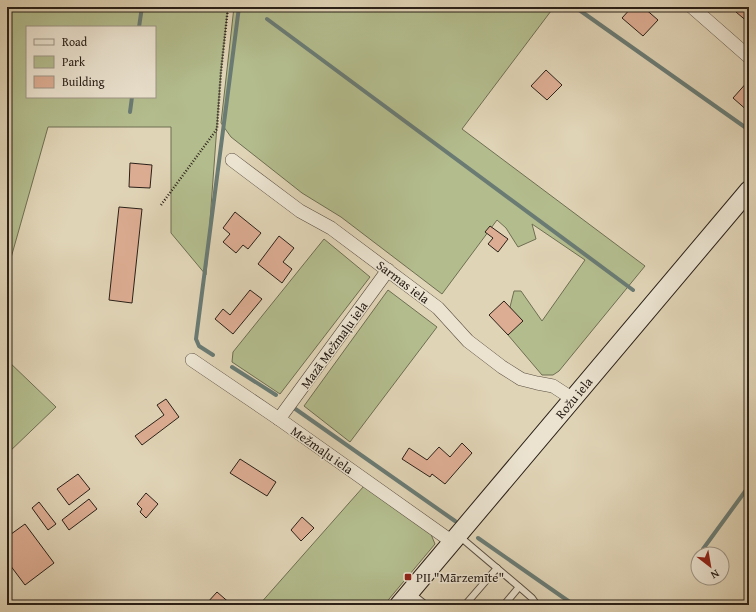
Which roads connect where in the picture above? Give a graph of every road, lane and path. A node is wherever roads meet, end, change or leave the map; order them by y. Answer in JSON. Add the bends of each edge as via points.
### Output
{"nodes":[{"id":1,"x":228,"y":7,"type":"edge"},
{"id":2,"x":692,"y":7,"type":"edge"},
{"id":3,"x":749,"y":57,"type":"edge"},
{"id":4,"x":232,"y":160,"type":"dead end"},
{"id":5,"x":749,"y":190,"type":"edge"},
{"id":6,"x":161,"y":205,"type":"dead end"},
{"id":7,"x":388,"y":270,"type":"junction"},
{"id":8,"x":192,"y":360,"type":"dead end"},
{"id":9,"x":573,"y":399,"type":"junction"},
{"id":10,"x":279,"y":419,"type":"junction"},
{"id":11,"x":454,"y":538,"type":"junction"},
{"id":12,"x":496,"y":568,"type":"junction"},
{"id":13,"x":519,"y":587,"type":"junction"},
{"id":14,"x":404,"y":598,"type":"edge"},
{"id":15,"x":426,"y":605,"type":"edge"},
{"id":16,"x":465,"y":605,"type":"edge"},
{"id":17,"x":504,"y":605,"type":"edge"},
{"id":18,"x":537,"y":605,"type":"edge"}],
"edges":[{"from":1,"to":6,"type":"path","via":[[217,129]]},
{"from":2,"to":3,"type":"street"},
{"from":4,"to":7,"type":"street","name":"Sarmas iela","via":[[300,211],[331,228]]},
{"from":5,"to":9,"type":"street","name":"Rožu iela"},
{"from":7,"to":9,"type":"street","name":"Sarmas iela","via":[[438,308],[468,341],[502,367],[521,379],[552,386]]},
{"from":7,"to":10,"type":"street","name":"Mazā Mežmaļu iela"},
{"from":8,"to":10,"type":"street","name":"Mežmaļu iela"},
{"from":9,"to":11,"type":"street","name":"Rožu iela"},
{"from":10,"to":11,"type":"street","name":"Mežmaļu iela"},
{"from":11,"to":12,"type":"lane"},
{"from":11,"to":14,"type":"street","name":"Rožu iela"},
{"from":12,"to":13,"type":"lane"},
{"from":12,"to":16,"type":"lane"},
{"from":13,"to":17,"type":"lane"},
{"from":13,"to":18,"type":"lane"},
{"from":14,"to":15,"type":"lane"}]}
